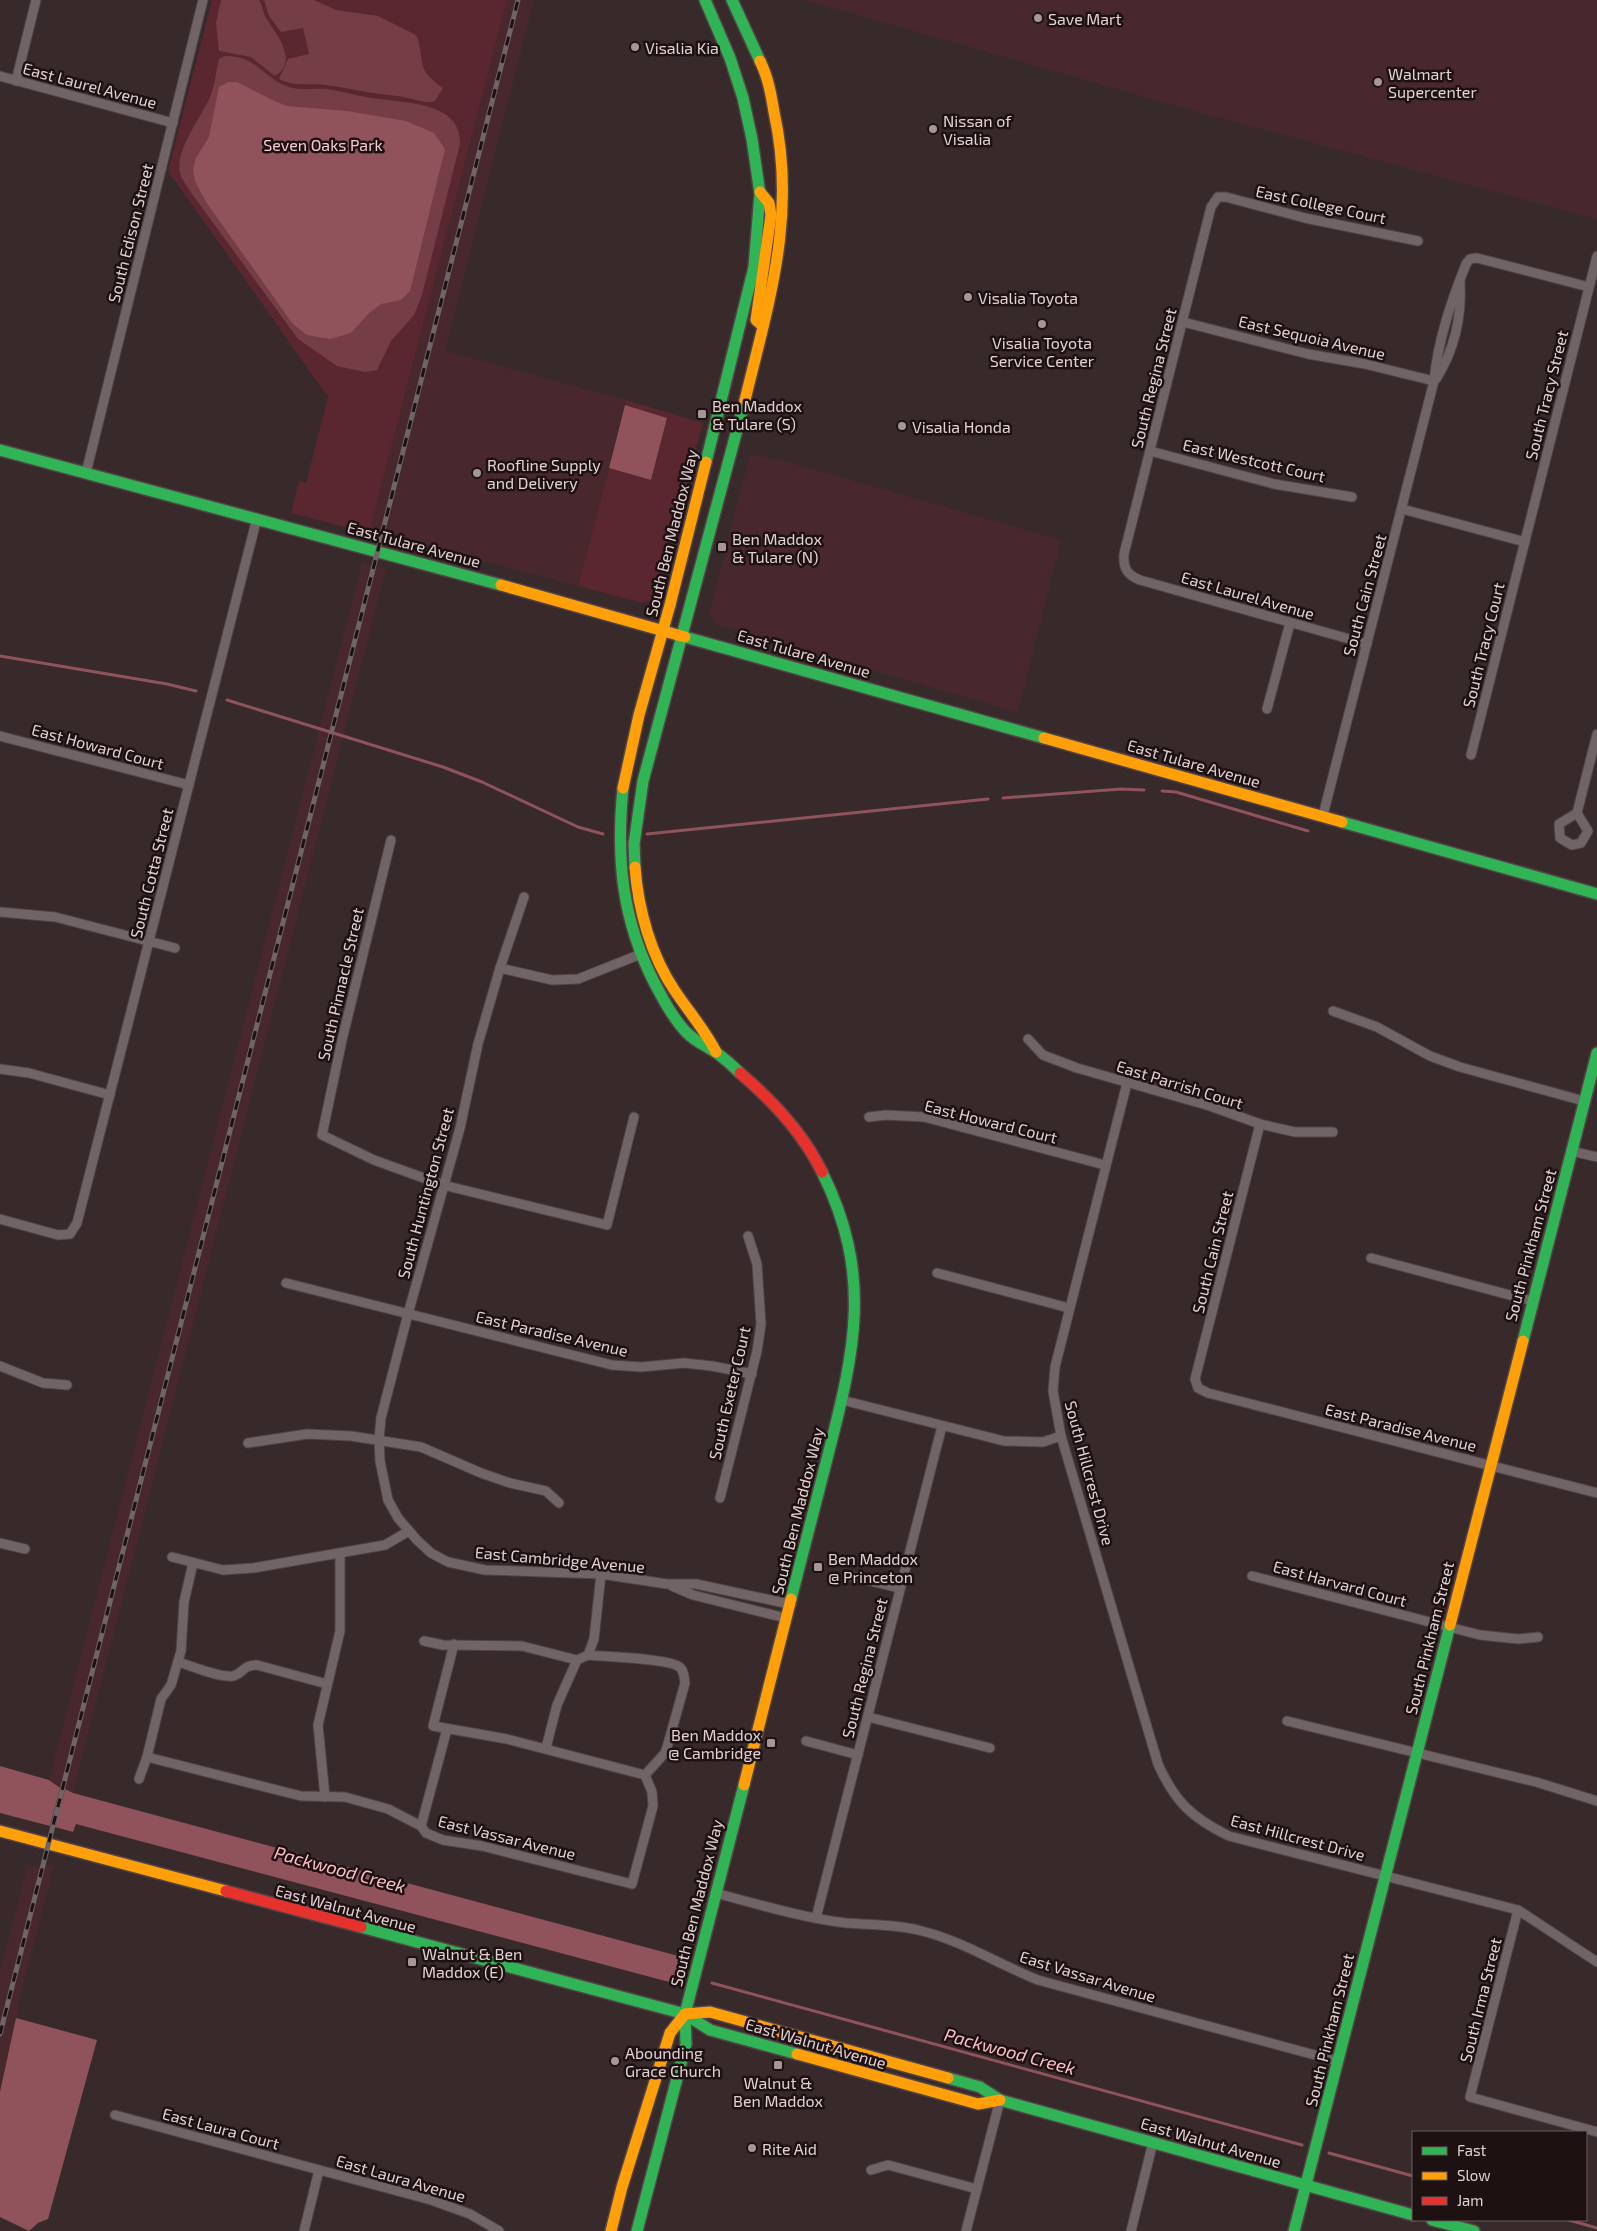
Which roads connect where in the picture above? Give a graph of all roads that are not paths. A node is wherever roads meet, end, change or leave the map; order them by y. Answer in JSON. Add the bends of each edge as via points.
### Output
{"nodes":[{"id":1,"x":36,"y":0,"type":"edge"},
{"id":2,"x":202,"y":0,"type":"edge"},
{"id":3,"x":705,"y":0,"type":"edge"},
{"id":4,"x":732,"y":0,"type":"edge"},
{"id":5,"x":0,"y":76,"type":"edge"},
{"id":6,"x":16,"y":81,"type":"junction"},
{"id":7,"x":173,"y":123,"type":"junction"},
{"id":8,"x":760,"y":192,"type":"junction"},
{"id":9,"x":1218,"y":197,"type":"joint"},
{"id":10,"x":1418,"y":241,"type":"dead end"},
{"id":11,"x":1597,"y":256,"type":"edge"},
{"id":12,"x":1460,"y":282,"type":"junction"},
{"id":13,"x":1589,"y":287,"type":"junction"},
{"id":14,"x":1183,"y":322,"type":"junction"},
{"id":15,"x":764,"y":326,"type":"junction"},
{"id":16,"x":1434,"y":382,"type":"junction"},
{"id":17,"x":0,"y":450,"type":"edge"},
{"id":18,"x":1150,"y":451,"type":"junction"},
{"id":19,"x":86,"y":473,"type":"junction"},
{"id":20,"x":1352,"y":497,"type":"dead end"},
{"id":21,"x":1402,"y":509,"type":"junction"},
{"id":22,"x":257,"y":518,"type":"junction"},
{"id":23,"x":1524,"y":542,"type":"junction"},
{"id":24,"x":1125,"y":568,"type":"joint"},
{"id":25,"x":1290,"y":623,"type":"junction"},
{"id":26,"x":663,"y":631,"type":"junction"},
{"id":27,"x":683,"y":636,"type":"junction"},
{"id":28,"x":1367,"y":644,"type":"junction"},
{"id":29,"x":1267,"y":709,"type":"dead end"},
{"id":30,"x":1597,"y":734,"type":"edge"},
{"id":31,"x":0,"y":736,"type":"edge"},
{"id":32,"x":1471,"y":755,"type":"dead end"},
{"id":33,"x":189,"y":785,"type":"junction"},
{"id":34,"x":1577,"y":812,"type":"dead end"},
{"id":35,"x":1323,"y":815,"type":"junction"},
{"id":36,"x":391,"y":840,"type":"dead end"},
{"id":37,"x":1597,"y":894,"type":"edge"},
{"id":38,"x":524,"y":897,"type":"dead end"},
{"id":39,"x":0,"y":912,"type":"edge"},
{"id":40,"x":149,"y":942,"type":"junction"},
{"id":41,"x":175,"y":948,"type":"dead end"},
{"id":42,"x":641,"y":954,"type":"junction"},
{"id":43,"x":500,"y":968,"type":"junction"},
{"id":44,"x":1333,"y":1011,"type":"dead end"},
{"id":45,"x":1028,"y":1039,"type":"dead end"},
{"id":46,"x":716,"y":1052,"type":"junction"},
{"id":47,"x":1597,"y":1053,"type":"edge"},
{"id":48,"x":0,"y":1069,"type":"edge"},
{"id":49,"x":1127,"y":1083,"type":"junction"},
{"id":50,"x":110,"y":1095,"type":"junction"},
{"id":51,"x":1584,"y":1101,"type":"junction"},
{"id":52,"x":634,"y":1117,"type":"dead end"},
{"id":53,"x":869,"y":1117,"type":"dead end"},
{"id":54,"x":1260,"y":1124,"type":"junction"},
{"id":55,"x":1333,"y":1132,"type":"dead end"},
{"id":56,"x":1571,"y":1151,"type":"junction"},
{"id":57,"x":1597,"y":1157,"type":"edge"},
{"id":58,"x":1105,"y":1165,"type":"junction"},
{"id":59,"x":443,"y":1185,"type":"junction"},
{"id":60,"x":0,"y":1219,"type":"edge"},
{"id":61,"x":748,"y":1236,"type":"dead end"},
{"id":62,"x":1371,"y":1258,"type":"dead end"},
{"id":63,"x":937,"y":1274,"type":"dead end"},
{"id":64,"x":286,"y":1283,"type":"dead end"},
{"id":65,"x":1532,"y":1301,"type":"junction"},
{"id":66,"x":1069,"y":1308,"type":"junction"},
{"id":67,"x":408,"y":1314,"type":"junction"},
{"id":68,"x":0,"y":1366,"type":"edge"},
{"id":69,"x":752,"y":1374,"type":"junction"},
{"id":70,"x":67,"y":1385,"type":"dead end"},
{"id":71,"x":1198,"y":1388,"type":"joint"},
{"id":72,"x":842,"y":1400,"type":"junction"},
{"id":73,"x":942,"y":1426,"type":"junction"},
{"id":74,"x":1061,"y":1436,"type":"junction"},
{"id":75,"x":379,"y":1439,"type":"junction"},
{"id":76,"x":248,"y":1443,"type":"dead end"},
{"id":77,"x":1490,"y":1466,"type":"junction"},
{"id":78,"x":1597,"y":1493,"type":"edge"},
{"id":79,"x":720,"y":1498,"type":"dead end"},
{"id":80,"x":388,"y":1500,"type":"joint"},
{"id":81,"x":559,"y":1503,"type":"dead end"},
{"id":82,"x":409,"y":1531,"type":"junction"},
{"id":83,"x":0,"y":1543,"type":"edge"},
{"id":84,"x":25,"y":1549,"type":"dead end"},
{"id":85,"x":340,"y":1553,"type":"junction"},
{"id":86,"x":172,"y":1557,"type":"dead end"},
{"id":87,"x":193,"y":1563,"type":"junction"},
{"id":88,"x":601,"y":1574,"type":"junction"},
{"id":89,"x":849,"y":1576,"type":"dead end"},
{"id":90,"x":1252,"y":1576,"type":"dead end"},
{"id":91,"x":667,"y":1584,"type":"junction"},
{"id":92,"x":900,"y":1588,"type":"junction"},
{"id":93,"x":789,"y":1604,"type":"junction"},
{"id":94,"x":786,"y":1618,"type":"junction"},
{"id":95,"x":1449,"y":1627,"type":"junction"},
{"id":96,"x":1538,"y":1637,"type":"dead end"},
{"id":97,"x":424,"y":1641,"type":"dead end"},
{"id":98,"x":454,"y":1644,"type":"junction"},
{"id":99,"x":588,"y":1655,"type":"junction"},
{"id":100,"x":577,"y":1660,"type":"junction"},
{"id":101,"x":178,"y":1662,"type":"junction"},
{"id":102,"x":327,"y":1684,"type":"junction"},
{"id":103,"x":868,"y":1717,"type":"junction"},
{"id":104,"x":1287,"y":1720,"type":"dead end"},
{"id":105,"x":447,"y":1729,"type":"junction"},
{"id":106,"x":806,"y":1741,"type":"dead end"},
{"id":107,"x":546,"y":1748,"type":"junction"},
{"id":108,"x":990,"y":1748,"type":"dead end"},
{"id":109,"x":1416,"y":1754,"type":"junction"},
{"id":110,"x":858,"y":1755,"type":"junction"},
{"id":111,"x":147,"y":1757,"type":"junction"},
{"id":112,"x":645,"y":1775,"type":"junction"},
{"id":113,"x":139,"y":1780,"type":"dead end"},
{"id":114,"x":325,"y":1796,"type":"junction"},
{"id":115,"x":1597,"y":1801,"type":"edge"},
{"id":116,"x":1182,"y":1804,"type":"joint"},
{"id":117,"x":421,"y":1826,"type":"junction"},
{"id":118,"x":0,"y":1831,"type":"edge"},
{"id":119,"x":1385,"y":1876,"type":"junction"},
{"id":120,"x":715,"y":1893,"type":"junction"},
{"id":121,"x":1518,"y":1910,"type":"junction"},
{"id":122,"x":816,"y":1918,"type":"junction"},
{"id":123,"x":1597,"y":1962,"type":"edge"},
{"id":124,"x":685,"y":2014,"type":"junction"},
{"id":125,"x":1338,"y":2061,"type":"junction"},
{"id":126,"x":1000,"y":2100,"type":"junction"},
{"id":127,"x":115,"y":2115,"type":"dead end"},
{"id":128,"x":1597,"y":2132,"type":"edge"},
{"id":129,"x":1152,"y":2142,"type":"junction"},
{"id":130,"x":320,"y":2170,"type":"junction"},
{"id":131,"x":871,"y":2170,"type":"dead end"},
{"id":132,"x":1306,"y":2185,"type":"junction"},
{"id":133,"x":977,"y":2188,"type":"junction"},
{"id":134,"x":1412,"y":2214,"type":"edge"},
{"id":135,"x":1436,"y":2221,"type":"edge"},
{"id":136,"x":304,"y":2231,"type":"edge"},
{"id":137,"x":499,"y":2231,"type":"edge"},
{"id":138,"x":611,"y":2231,"type":"edge"},
{"id":139,"x":636,"y":2231,"type":"edge"},
{"id":140,"x":966,"y":2231,"type":"edge"},
{"id":141,"x":1131,"y":2231,"type":"edge"},
{"id":142,"x":1294,"y":2231,"type":"edge"},
{"id":143,"x":1474,"y":2231,"type":"edge"}],
"edges":[{"from":1,"to":6,"type":"street"},
{"from":2,"to":7,"type":"street","name":"South Edison Street"},
{"from":3,"to":8,"type":"main road","name":"South Ben Maddox Way","via":[[742,90]]},
{"from":4,"to":15,"type":"main road","name":"South Ben Maddox Way","via":[[766,74],[783,170],[782,231]]},
{"from":5,"to":6,"type":"street","name":"East Laurel Avenue"},
{"from":6,"to":7,"type":"street","name":"East Laurel Avenue"},
{"from":7,"to":19,"type":"street","name":"South Edison Street"},
{"from":8,"to":15,"type":"main road","via":[[771,209],[766,262],[756,312],[756,320]]},
{"from":8,"to":26,"type":"main road","name":"South Ben Maddox Way","via":[[754,267]]},
{"from":9,"to":10,"type":"street","name":"East College Court"},
{"from":9,"to":14,"type":"street","name":"South Regina Street","via":[[1212,207]]},
{"from":11,"to":13,"type":"street","name":"South Tracy Street"},
{"from":12,"to":13,"type":"street","name":"South Cain Street","via":[[1470,260],[1484,260]]},
{"from":12,"to":16,"type":"street","name":"South Cain Street","via":[[1446,317]]},
{"from":12,"to":16,"type":"street","name":"South Cain Street","via":[[1462,304],[1458,329],[1451,353]]},
{"from":13,"to":23,"type":"street","name":"South Tracy Street"},
{"from":14,"to":16,"type":"street","name":"East Sequoia Avenue"},
{"from":14,"to":18,"type":"street","name":"South Regina Street"},
{"from":15,"to":27,"type":"main road","name":"South Ben Maddox Way"},
{"from":16,"to":21,"type":"street","name":"South Cain Street"},
{"from":17,"to":19,"type":"main road","name":"East Tulare Avenue"},
{"from":18,"to":20,"type":"street","name":"East Westcott Court","via":[[1274,484]]},
{"from":18,"to":24,"type":"street","name":"South Regina Street","via":[[1124,554]]},
{"from":19,"to":22,"type":"main road","name":"East Tulare Avenue"},
{"from":21,"to":23,"type":"street"},
{"from":21,"to":28,"type":"street","name":"South Cain Street"},
{"from":22,"to":26,"type":"main road","name":"East Tulare Avenue"},
{"from":22,"to":33,"type":"street","name":"South Cotta Street"},
{"from":23,"to":32,"type":"street","name":"South Tracy Court"},
{"from":24,"to":25,"type":"street","name":"East Laurel Avenue","via":[[1129,575],[1140,580]]},
{"from":25,"to":28,"type":"street","name":"East Laurel Avenue"},
{"from":25,"to":29,"type":"street"},
{"from":26,"to":27,"type":"main road","name":"East Tulare Avenue"},
{"from":26,"to":42,"type":"main road","name":"South Ben Maddox Way","via":[[625,765],[619,813],[622,883]]},
{"from":27,"to":35,"type":"main road","name":"East Tulare Avenue"},
{"from":27,"to":46,"type":"main road","name":"South Ben Maddox Way","via":[[643,780],[635,823],[634,862],[642,914],[655,953],[674,990],[706,1032]]},
{"from":28,"to":35,"type":"street","name":"South Cain Street"},
{"from":30,"to":34,"type":"street"},
{"from":31,"to":33,"type":"street","name":"East Howard Court"},
{"from":33,"to":40,"type":"street","name":"South Cotta Street"},
{"from":35,"to":37,"type":"main road","name":"East Tulare Avenue"},
{"from":36,"to":59,"type":"street","name":"South Pinnacle Street","via":[[322,1135],[374,1160]]},
{"from":38,"to":43,"type":"street","name":"South Huntington Street"},
{"from":39,"to":40,"type":"street","via":[[55,917]]},
{"from":40,"to":41,"type":"street"},
{"from":40,"to":50,"type":"street","name":"South Cotta Street"},
{"from":42,"to":43,"type":"street","via":[[578,979],[552,980]]},
{"from":42,"to":46,"type":"main road","name":"South Ben Maddox Way","via":[[658,990],[680,1023],[696,1041]]},
{"from":43,"to":59,"type":"street","name":"South Huntington Street"},
{"from":44,"to":51,"type":"street","via":[[1377,1026],[1430,1056],[1460,1067]]},
{"from":45,"to":49,"type":"street","name":"East Parrish Court","via":[[1043,1055]]},
{"from":46,"to":72,"type":"main road","name":"South Ben Maddox Way","via":[[766,1096],[798,1131],[823,1173],[839,1210],[852,1255],[856,1298],[854,1344]]},
{"from":47,"to":51,"type":"main road","name":"South Pinkham Street"},
{"from":48,"to":50,"type":"street","via":[[29,1073]]},
{"from":49,"to":54,"type":"street","name":"East Parrish Court"},
{"from":49,"to":58,"type":"street","name":"South Hillcrest Drive"},
{"from":50,"to":60,"type":"street","name":"South Cotta Street","via":[[77,1223],[70,1234],[58,1235]]},
{"from":51,"to":56,"type":"main road","name":"South Pinkham Street"},
{"from":52,"to":59,"type":"street","via":[[608,1225]]},
{"from":53,"to":58,"type":"street","name":"East Howard Court","via":[[924,1118]]},
{"from":54,"to":55,"type":"street","name":"East Parrish Court","via":[[1295,1132]]},
{"from":54,"to":71,"type":"street","name":"South Cain Street","via":[[1195,1379]]},
{"from":56,"to":57,"type":"street"},
{"from":56,"to":65,"type":"main road","name":"South Pinkham Street"},
{"from":58,"to":66,"type":"street","name":"South Hillcrest Drive"},
{"from":59,"to":67,"type":"street","name":"South Huntington Street"},
{"from":61,"to":69,"type":"street","name":"South Exeter Court","via":[[757,1264],[761,1293],[761,1324]]},
{"from":62,"to":65,"type":"street"},
{"from":63,"to":66,"type":"street"},
{"from":64,"to":67,"type":"street","name":"East Paradise Avenue"},
{"from":65,"to":77,"type":"main road","name":"South Pinkham Street"},
{"from":66,"to":74,"type":"street","name":"South Hillcrest Drive","via":[[1054,1367],[1053,1391]]},
{"from":67,"to":69,"type":"street","name":"East Paradise Avenue","via":[[612,1365],[641,1367],[684,1363]]},
{"from":67,"to":75,"type":"street","name":"South Huntington Street","via":[[381,1418]]},
{"from":68,"to":70,"type":"street","via":[[43,1383]]},
{"from":69,"to":79,"type":"street","name":"South Exeter Court"},
{"from":71,"to":77,"type":"street","name":"East Paradise Avenue"},
{"from":72,"to":73,"type":"street"},
{"from":72,"to":93,"type":"main road","name":"South Ben Maddox Way"},
{"from":73,"to":74,"type":"street","via":[[1004,1441],[1043,1442]]},
{"from":73,"to":92,"type":"street","name":"South Regina Street"},
{"from":74,"to":116,"type":"street","name":"South Hillcrest Drive","via":[[1158,1764],[1168,1788]]},
{"from":75,"to":76,"type":"street","via":[[307,1434]]},
{"from":75,"to":80,"type":"street","name":"South Huntington Street"},
{"from":75,"to":81,"type":"street","via":[[421,1447],[510,1483],[546,1491]]},
{"from":77,"to":78,"type":"street","name":"East Paradise Avenue"},
{"from":77,"to":95,"type":"main road","name":"South Pinkham Street"},
{"from":80,"to":82,"type":"street","name":"East Cambridge Avenue"},
{"from":82,"to":85,"type":"street","via":[[385,1545]]},
{"from":82,"to":88,"type":"street","name":"East Cambridge Avenue","via":[[431,1553],[448,1562],[485,1570]]},
{"from":83,"to":84,"type":"street"},
{"from":85,"to":87,"type":"street","via":[[253,1568],[223,1570]]},
{"from":85,"to":102,"type":"street","via":[[340,1630]]},
{"from":86,"to":87,"type":"street"},
{"from":87,"to":101,"type":"street","via":[[184,1602]]},
{"from":88,"to":91,"type":"street","name":"East Cambridge Avenue"},
{"from":88,"to":99,"type":"street","via":[[594,1639]]},
{"from":89,"to":92,"type":"street"},
{"from":90,"to":95,"type":"street","name":"East Harvard Court"},
{"from":91,"to":93,"type":"street","name":"East Cambridge Avenue","via":[[712,1586]]},
{"from":91,"to":94,"type":"street","name":"East Cambridge Avenue","via":[[693,1595]]},
{"from":92,"to":103,"type":"street","name":"South Regina Street"},
{"from":93,"to":94,"type":"main road","name":"South Ben Maddox Way"},
{"from":94,"to":120,"type":"main road","name":"South Ben Maddox Way"},
{"from":95,"to":96,"type":"street","name":"East Harvard Court","via":[[1480,1635],[1518,1639]]},
{"from":95,"to":109,"type":"main road","name":"South Pinkham Street"},
{"from":97,"to":98,"type":"street"},
{"from":98,"to":100,"type":"street","via":[[522,1646]]},
{"from":98,"to":105,"type":"street","via":[[432,1726]]},
{"from":99,"to":100,"type":"street"},
{"from":99,"to":112,"type":"street","via":[[651,1660],[678,1666],[684,1673],[667,1748]]},
{"from":100,"to":107,"type":"street","via":[[557,1704]]},
{"from":101,"to":102,"type":"street","via":[[226,1676],[235,1676],[247,1665],[257,1666]]},
{"from":101,"to":111,"type":"street","via":[[171,1684],[161,1699]]},
{"from":102,"to":114,"type":"street","via":[[318,1725]]},
{"from":103,"to":108,"type":"street"},
{"from":103,"to":110,"type":"street","name":"South Regina Street"},
{"from":104,"to":109,"type":"street"},
{"from":105,"to":107,"type":"street"},
{"from":105,"to":117,"type":"street"},
{"from":106,"to":110,"type":"street"},
{"from":107,"to":112,"type":"street"},
{"from":109,"to":115,"type":"street","via":[[1536,1782]]},
{"from":109,"to":119,"type":"main road","name":"South Pinkham Street"},
{"from":110,"to":122,"type":"street","name":"South Regina Street"},
{"from":111,"to":113,"type":"street"},
{"from":111,"to":114,"type":"street","name":"East Vassar Avenue","via":[[302,1796]]},
{"from":112,"to":117,"type":"street","name":"East Vassar Avenue","via":[[652,1792],[653,1806],[632,1884],[482,1846],[443,1840],[426,1833]]},
{"from":114,"to":117,"type":"street","name":"East Vassar Avenue","via":[[344,1797],[388,1809]]},
{"from":116,"to":119,"type":"street","name":"East Hillcrest Drive","via":[[1204,1823],[1229,1836]]},
{"from":118,"to":124,"type":"main road","name":"East Walnut Avenue"},
{"from":119,"to":121,"type":"street","name":"East Hillcrest Drive"},
{"from":119,"to":125,"type":"main road","name":"South Pinkham Street"},
{"from":120,"to":122,"type":"street","name":"East Vassar Avenue"},
{"from":120,"to":124,"type":"main road","name":"South Ben Maddox Way"},
{"from":121,"to":123,"type":"street","name":"East Hillcrest Drive"},
{"from":121,"to":128,"type":"street","name":"South Irma Street","via":[[1470,2097]]},
{"from":122,"to":125,"type":"street","name":"East Vassar Avenue","via":[[917,1930],[949,1939],[1038,1980]]},
{"from":124,"to":126,"type":"main road","name":"East Walnut Avenue","via":[[710,2012],[980,2087]]},
{"from":124,"to":126,"type":"main road","name":"East Walnut Avenue","via":[[710,2030],[821,2062],[978,2104]]},
{"from":124,"to":138,"type":"main road","name":"South Ben Maddox Way","via":[[670,2034]]},
{"from":124,"to":139,"type":"main road","name":"South Ben Maddox Way","via":[[686,2044]]},
{"from":125,"to":132,"type":"main road","name":"South Pinkham Street"},
{"from":126,"to":129,"type":"main road","name":"East Walnut Avenue"},
{"from":126,"to":133,"type":"street"},
{"from":127,"to":130,"type":"street","name":"East Laura Court"},
{"from":129,"to":132,"type":"main road","name":"East Walnut Avenue"},
{"from":129,"to":141,"type":"street"},
{"from":130,"to":136,"type":"street"},
{"from":130,"to":137,"type":"street","name":"East Laura Avenue","via":[[459,2209]]},
{"from":131,"to":133,"type":"street","via":[[888,2164]]},
{"from":132,"to":134,"type":"main road","name":"East Walnut Avenue"},
{"from":132,"to":142,"type":"main road","name":"South Pinkham Street"},
{"from":133,"to":140,"type":"street"},
{"from":135,"to":143,"type":"main road"}]}
